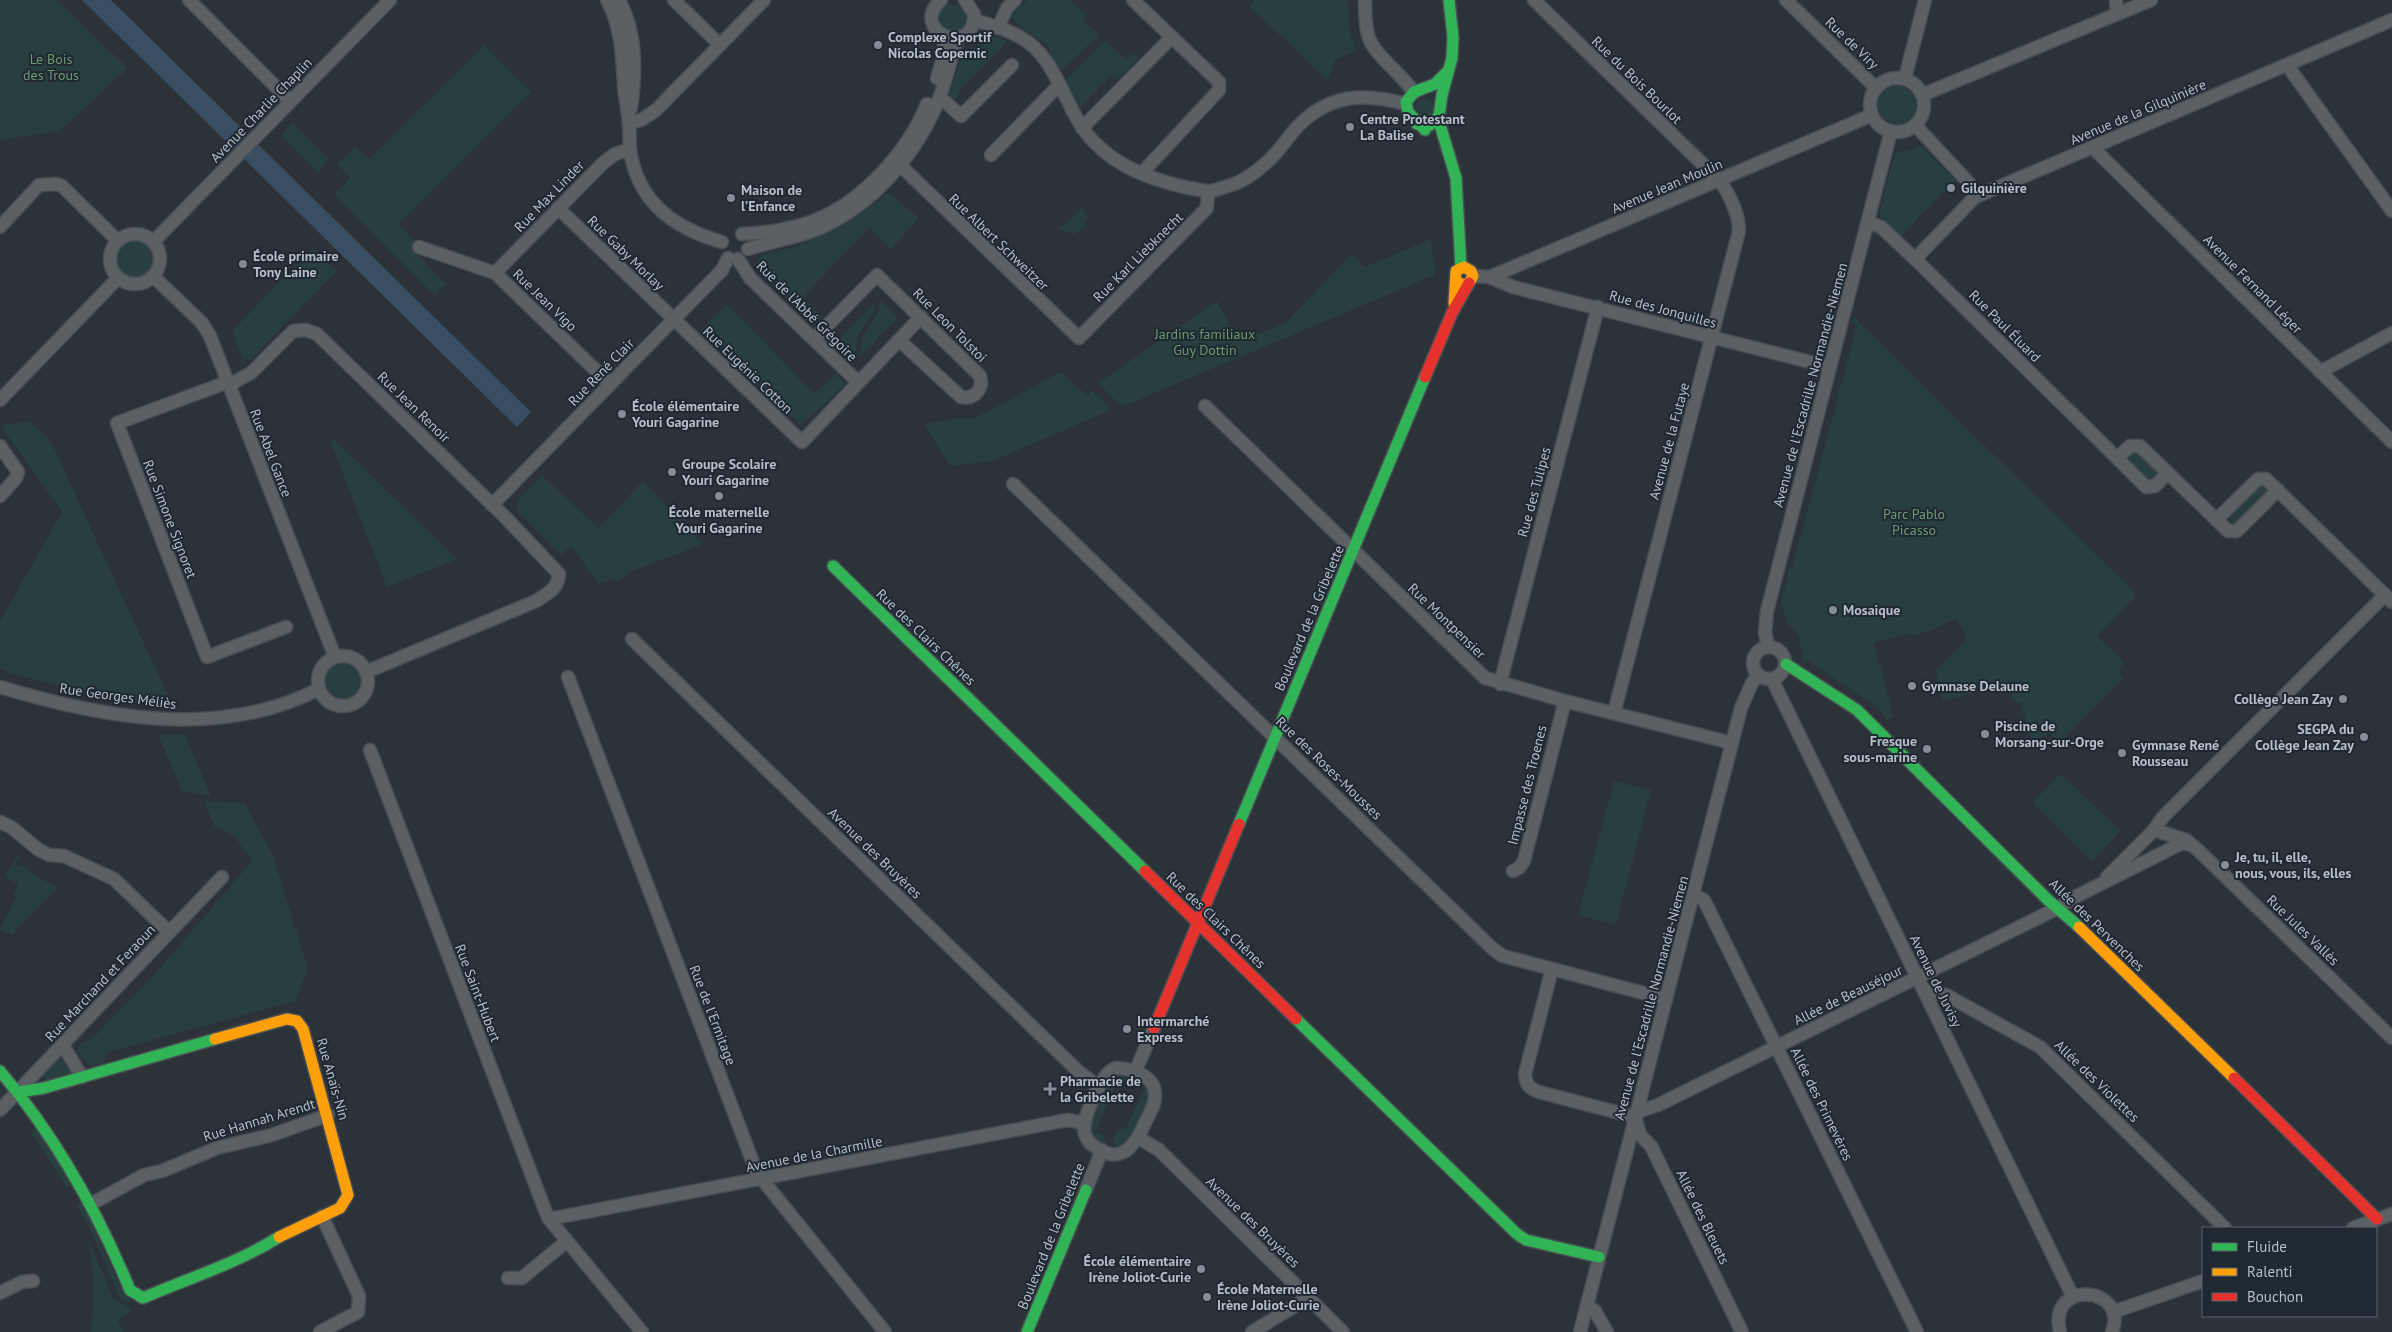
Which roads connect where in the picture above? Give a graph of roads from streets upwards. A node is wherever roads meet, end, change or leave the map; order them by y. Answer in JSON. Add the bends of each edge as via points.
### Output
{"nodes":[{"id":1,"x":189,"y":0,"type":"edge"},
{"id":2,"x":390,"y":0,"type":"edge"},
{"id":3,"x":607,"y":0,"type":"edge"},
{"id":4,"x":619,"y":0,"type":"edge"},
{"id":5,"x":674,"y":0,"type":"edge"},
{"id":6,"x":764,"y":0,"type":"edge"},
{"id":7,"x":941,"y":0,"type":"edge"},
{"id":8,"x":965,"y":0,"type":"edge"},
{"id":9,"x":1133,"y":0,"type":"edge"},
{"id":10,"x":1365,"y":0,"type":"edge"},
{"id":11,"x":1448,"y":0,"type":"edge"},
{"id":12,"x":1534,"y":0,"type":"edge"},
{"id":13,"x":1786,"y":0,"type":"edge"},
{"id":14,"x":1924,"y":0,"type":"edge"},
{"id":15,"x":2116,"y":0,"type":"edge"},
{"id":16,"x":2151,"y":0,"type":"edge"},
{"id":17,"x":1009,"y":3,"type":"edge"},
{"id":18,"x":2117,"y":14,"type":"junction"},
{"id":19,"x":974,"y":20,"type":"junction"},
{"id":20,"x":2392,"y":20,"type":"edge"},
{"id":21,"x":998,"y":28,"type":"junction"},
{"id":22,"x":944,"y":37,"type":"junction"},
{"id":23,"x":1172,"y":37,"type":"junction"},
{"id":24,"x":958,"y":38,"type":"junction"},
{"id":25,"x":720,"y":44,"type":"junction"},
{"id":26,"x":1012,"y":65,"type":"dead end"},
{"id":27,"x":2287,"y":65,"type":"junction"},
{"id":28,"x":1448,"y":71,"type":"junction"},
{"id":29,"x":1905,"y":78,"type":"junction"},
{"id":30,"x":1058,"y":86,"type":"junction"},
{"id":31,"x":1875,"y":87,"type":"junction"},
{"id":32,"x":1419,"y":91,"type":"junction"},
{"id":33,"x":1922,"y":95,"type":"junction"},
{"id":34,"x":940,"y":97,"type":"junction"},
{"id":35,"x":290,"y":101,"type":"junction"},
{"id":36,"x":1441,"y":101,"type":"junction"},
{"id":37,"x":1406,"y":104,"type":"junction"},
{"id":38,"x":1872,"y":116,"type":"junction"},
{"id":39,"x":1438,"y":118,"type":"junction"},
{"id":40,"x":629,"y":123,"type":"junction"},
{"id":41,"x":1417,"y":124,"type":"junction"},
{"id":42,"x":1915,"y":125,"type":"junction"},
{"id":43,"x":1082,"y":128,"type":"junction"},
{"id":44,"x":1891,"y":132,"type":"junction"},
{"id":45,"x":2093,"y":148,"type":"junction"},
{"id":46,"x":630,"y":149,"type":"junction"},
{"id":47,"x":1447,"y":150,"type":"junction"},
{"id":48,"x":991,"y":154,"type":"dead end"},
{"id":49,"x":900,"y":165,"type":"junction"},
{"id":50,"x":1142,"y":174,"type":"junction"},
{"id":51,"x":1719,"y":180,"type":"junction"},
{"id":52,"x":1208,"y":192,"type":"junction"},
{"id":53,"x":1975,"y":197,"type":"junction"},
{"id":54,"x":558,"y":208,"type":"junction"},
{"id":55,"x":2392,"y":211,"type":"edge"},
{"id":56,"x":1868,"y":222,"type":"junction"},
{"id":57,"x":0,"y":227,"type":"edge"},
{"id":58,"x":742,"y":234,"type":"junction"},
{"id":59,"x":117,"y":240,"type":"junction"},
{"id":60,"x":154,"y":241,"type":"junction"},
{"id":61,"x":722,"y":242,"type":"junction"},
{"id":62,"x":419,"y":247,"type":"dead end"},
{"id":63,"x":748,"y":249,"type":"junction"},
{"id":64,"x":733,"y":258,"type":"junction"},
{"id":65,"x":1916,"y":259,"type":"junction"},
{"id":66,"x":496,"y":273,"type":"junction"},
{"id":67,"x":153,"y":276,"type":"junction"},
{"id":68,"x":1490,"y":277,"type":"junction"},
{"id":69,"x":118,"y":278,"type":"junction"},
{"id":70,"x":1466,"y":280,"type":"junction"},
{"id":71,"x":1598,"y":307,"type":"junction"},
{"id":72,"x":922,"y":317,"type":"junction"},
{"id":73,"x":673,"y":320,"type":"junction"},
{"id":74,"x":2392,"y":333,"type":"edge"},
{"id":75,"x":1711,"y":337,"type":"junction"},
{"id":76,"x":1079,"y":338,"type":"joint"},
{"id":77,"x":814,"y":339,"type":"junction"},
{"id":78,"x":899,"y":340,"type":"junction"},
{"id":79,"x":1830,"y":368,"type":"junction"},
{"id":80,"x":2320,"y":372,"type":"junction"},
{"id":81,"x":858,"y":382,"type":"junction"},
{"id":82,"x":228,"y":384,"type":"junction"},
{"id":83,"x":610,"y":384,"type":"junction"},
{"id":84,"x":0,"y":400,"type":"edge"},
{"id":85,"x":1205,"y":406,"type":"dead end"},
{"id":86,"x":2392,"y":442,"type":"edge"},
{"id":87,"x":0,"y":446,"type":"edge"},
{"id":88,"x":2117,"y":458,"type":"junction"},
{"id":89,"x":2168,"y":473,"type":"junction"},
{"id":90,"x":1013,"y":484,"type":"dead end"},
{"id":91,"x":2278,"y":490,"type":"junction"},
{"id":92,"x":0,"y":496,"type":"edge"},
{"id":93,"x":492,"y":505,"type":"junction"},
{"id":94,"x":2216,"y":520,"type":"junction"},
{"id":95,"x":1353,"y":551,"type":"junction"},
{"id":96,"x":832,"y":566,"type":"dead end"},
{"id":97,"x":2388,"y":598,"type":"edge"},
{"id":98,"x":286,"y":627,"type":"dead end"},
{"id":99,"x":632,"y":639,"type":"dead end"},
{"id":100,"x":1768,"y":646,"type":"junction"},
{"id":101,"x":335,"y":657,"type":"junction"},
{"id":102,"x":1786,"y":664,"type":"junction"},
{"id":103,"x":366,"y":672,"type":"junction"},
{"id":104,"x":1758,"y":675,"type":"junction"},
{"id":105,"x":568,"y":677,"type":"dead end"},
{"id":106,"x":1772,"y":679,"type":"junction"},
{"id":107,"x":1500,"y":684,"type":"junction"},
{"id":108,"x":0,"y":687,"type":"edge"},
{"id":109,"x":320,"y":690,"type":"junction"},
{"id":110,"x":1565,"y":701,"type":"junction"},
{"id":111,"x":1614,"y":713,"type":"junction"},
{"id":112,"x":1276,"y":737,"type":"junction"},
{"id":113,"x":1732,"y":743,"type":"junction"},
{"id":114,"x":370,"y":750,"type":"dead end"},
{"id":115,"x":0,"y":822,"type":"edge"},
{"id":116,"x":2154,"y":830,"type":"junction"},
{"id":117,"x":2192,"y":845,"type":"junction"},
{"id":118,"x":1513,"y":871,"type":"dead end"},
{"id":119,"x":222,"y":876,"type":"dead end"},
{"id":120,"x":2100,"y":884,"type":"junction"},
{"id":121,"x":1694,"y":895,"type":"junction"},
{"id":122,"x":2058,"y":908,"type":"junction"},
{"id":123,"x":1198,"y":924,"type":"junction"},
{"id":124,"x":169,"y":932,"type":"junction"},
{"id":125,"x":1552,"y":969,"type":"junction"},
{"id":126,"x":1918,"y":978,"type":"junction"},
{"id":127,"x":1924,"y":990,"type":"junction"},
{"id":128,"x":1666,"y":1000,"type":"junction"},
{"id":129,"x":1154,"y":1028,"type":"joint"},
{"id":130,"x":2392,"y":1038,"type":"edge"},
{"id":131,"x":63,"y":1045,"type":"junction"},
{"id":132,"x":1777,"y":1046,"type":"junction"},
{"id":133,"x":0,"y":1071,"type":"edge"},
{"id":134,"x":1136,"y":1072,"type":"junction"},
{"id":135,"x":82,"y":1077,"type":"junction"},
{"id":136,"x":1099,"y":1087,"type":"junction"},
{"id":137,"x":18,"y":1092,"type":"junction"},
{"id":138,"x":0,"y":1110,"type":"edge"},
{"id":139,"x":328,"y":1115,"type":"junction"},
{"id":140,"x":1635,"y":1117,"type":"junction"},
{"id":141,"x":1085,"y":1123,"type":"junction"},
{"id":142,"x":1138,"y":1138,"type":"junction"},
{"id":143,"x":1102,"y":1150,"type":"junction"},
{"id":144,"x":760,"y":1180,"type":"junction"},
{"id":145,"x":1086,"y":1190,"type":"joint"},
{"id":146,"x":91,"y":1204,"type":"junction"},
{"id":147,"x":2392,"y":1214,"type":"edge"},
{"id":148,"x":322,"y":1216,"type":"junction"},
{"id":149,"x":549,"y":1219,"type":"junction"},
{"id":150,"x":2378,"y":1220,"type":"junction"},
{"id":151,"x":2224,"y":1227,"type":"edge"},
{"id":152,"x":2357,"y":1227,"type":"edge"},
{"id":153,"x":567,"y":1241,"type":"junction"},
{"id":154,"x":1599,"y":1257,"type":"junction"},
{"id":155,"x":508,"y":1278,"type":"dead end"},
{"id":156,"x":33,"y":1281,"type":"dead end"},
{"id":157,"x":2202,"y":1281,"type":"edge"},
{"id":158,"x":0,"y":1293,"type":"edge"},
{"id":159,"x":2073,"y":1297,"type":"junction"},
{"id":160,"x":1308,"y":1298,"type":"junction"},
{"id":161,"x":1587,"y":1305,"type":"junction"},
{"id":162,"x":2113,"y":1312,"type":"junction"},
{"id":163,"x":320,"y":1332,"type":"edge"},
{"id":164,"x":642,"y":1332,"type":"edge"},
{"id":165,"x":885,"y":1332,"type":"edge"},
{"id":166,"x":1027,"y":1332,"type":"edge"},
{"id":167,"x":1252,"y":1332,"type":"edge"},
{"id":168,"x":1343,"y":1332,"type":"edge"},
{"id":169,"x":1580,"y":1332,"type":"edge"},
{"id":170,"x":1606,"y":1332,"type":"edge"},
{"id":171,"x":1742,"y":1332,"type":"edge"},
{"id":172,"x":1917,"y":1332,"type":"edge"},
{"id":173,"x":2060,"y":1332,"type":"edge"},
{"id":174,"x":2112,"y":1332,"type":"edge"}],
"edges":[{"from":1,"to":35,"type":"street"},
{"from":2,"to":35,"type":"street","name":"Avenue Charlie Chaplin"},
{"from":3,"to":40,"type":"street","via":[[621,38]]},
{"from":4,"to":40,"type":"street","via":[[629,23],[634,55]]},
{"from":5,"to":25,"type":"street"},
{"from":6,"to":25,"type":"street"},
{"from":7,"to":22,"type":"street","via":[[933,10],[932,21],[934,28]]},
{"from":8,"to":19,"type":"street","via":[[972,8]]},
{"from":9,"to":23,"type":"street"},
{"from":10,"to":32,"type":"street","via":[[1367,35],[1371,43]]},
{"from":11,"to":28,"type":"street","via":[[1452,57]]},
{"from":12,"to":51,"type":"street","name":"Rue du Bois Bourlot"},
{"from":13,"to":31,"type":"street","name":"Rue de Viry"},
{"from":14,"to":29,"type":"street"},
{"from":15,"to":18,"type":"street"},
{"from":16,"to":18,"type":"street"},
{"from":17,"to":21,"type":"street"},
{"from":18,"to":33,"type":"street"},
{"from":19,"to":21,"type":"street"},
{"from":19,"to":24,"type":"street","via":[[968,31]]},
{"from":20,"to":27,"type":"street","name":"Avenue de la Gilquinière"},
{"from":21,"to":30,"type":"street","via":[[1020,36],[1038,51],[1048,63]]},
{"from":22,"to":24,"type":"street"},
{"from":22,"to":58,"type":"street","via":[[944,56],[924,112],[894,159],[875,179],[837,209],[817,219],[767,233]]},
{"from":23,"to":43,"type":"street"},
{"from":23,"to":50,"type":"street","via":[[1218,82],[1219,90]]},
{"from":24,"to":34,"type":"street"},
{"from":25,"to":40,"type":"street","via":[[655,111]]},
{"from":26,"to":34,"type":"street","via":[[961,116]]},
{"from":27,"to":45,"type":"street","name":"Avenue de la Gilquinière"},
{"from":27,"to":55,"type":"street"},
{"from":28,"to":32,"type":"street","via":[[1433,86]]},
{"from":28,"to":36,"type":"street"},
{"from":29,"to":31,"type":"street","via":[[1889,78]]},
{"from":29,"to":33,"type":"street"},
{"from":30,"to":43,"type":"street"},
{"from":30,"to":48,"type":"street"},
{"from":31,"to":38,"type":"street","via":[[1870,101]]},
{"from":32,"to":36,"type":"street","via":[[1435,92]]},
{"from":32,"to":37,"type":"street"},
{"from":33,"to":42,"type":"street","via":[[1923,111]]},
{"from":34,"to":49,"type":"street","via":[[916,143]]},
{"from":35,"to":60,"type":"street","name":"Avenue Charlie Chaplin"},
{"from":36,"to":39,"type":"street"},
{"from":37,"to":41,"type":"street","via":[[1408,116]]},
{"from":37,"to":52,"type":"street","via":[[1362,96],[1334,101],[1299,126],[1277,154],[1253,175],[1234,185]]},
{"from":38,"to":44,"type":"street"},
{"from":38,"to":51,"type":"street","name":"Avenue Jean Moulin"},
{"from":39,"to":41,"type":"street","via":[[1429,125]]},
{"from":39,"to":47,"type":"street"},
{"from":40,"to":46,"type":"street"},
{"from":41,"to":47,"type":"street"},
{"from":42,"to":44,"type":"street","via":[[1908,130]]},
{"from":42,"to":53,"type":"street","via":[[1969,184]]},
{"from":43,"to":50,"type":"street","via":[[1114,158]]},
{"from":44,"to":56,"type":"street","name":"Avenue de l'Escadrille Normandie-Niemen"},
{"from":45,"to":53,"type":"street","name":"Avenue de la Gilquinière"},
{"from":45,"to":80,"type":"street","name":"Avenue Fernand Léger"},
{"from":46,"to":54,"type":"street","name":"Rue Max Linder","via":[[603,163]]},
{"from":46,"to":61,"type":"street","via":[[644,188],[658,207],[688,231]]},
{"from":47,"to":70,"type":"street","via":[[1456,178],[1460,268],[1469,269]]},
{"from":49,"to":63,"type":"street","via":[[868,198],[838,219],[804,234]]},
{"from":49,"to":76,"type":"street","name":"Rue Albert Schweitzer"},
{"from":50,"to":52,"type":"street","via":[[1165,183]]},
{"from":51,"to":68,"type":"street","name":"Avenue Jean Moulin"},
{"from":51,"to":75,"type":"street","name":"Avenue de la Futaye","via":[[1739,222],[1739,231]]},
{"from":52,"to":76,"type":"street","name":"Rue Karl Liebknecht","via":[[1207,208]]},
{"from":53,"to":65,"type":"street","name":"Avenue de la Gilquinière"},
{"from":54,"to":66,"type":"street","name":"Rue Max Linder"},
{"from":54,"to":73,"type":"street","name":"Rue Gaby Morlay"},
{"from":56,"to":65,"type":"street","name":"Rue Paul Éluard","via":[[1881,227]]},
{"from":56,"to":79,"type":"street","name":"Avenue de l'Escadrille Normandie-Niemen"},
{"from":57,"to":59,"type":"street","via":[[39,185],[57,184]]},
{"from":58,"to":61,"type":"street","via":[[730,233]]},
{"from":58,"to":63,"type":"street"},
{"from":59,"to":60,"type":"street","via":[[131,233]]},
{"from":59,"to":69,"type":"street","via":[[109,256]]},
{"from":60,"to":67,"type":"street","via":[[160,263]]},
{"from":61,"to":64,"type":"street","via":[[723,253]]},
{"from":62,"to":66,"type":"street","name":"Rue Jean Vigo"},
{"from":63,"to":64,"type":"street","via":[[744,255]]},
{"from":64,"to":73,"type":"street","name":"Rue René Clair"},
{"from":64,"to":77,"type":"street","name":"Rue de l'Abbé Grégoire"},
{"from":65,"to":88,"type":"street","name":"Rue Paul Éluard"},
{"from":66,"to":83,"type":"street","name":"Rue Jean Vigo"},
{"from":67,"to":69,"type":"street","via":[[140,284]]},
{"from":67,"to":82,"type":"street","name":"Rue Abel Gance","via":[[202,323]]},
{"from":68,"to":70,"type":"street","name":"Avenue Jean Moulin"},
{"from":68,"to":71,"type":"street","name":"Rue des Jonquilles","via":[[1513,287]]},
{"from":69,"to":84,"type":"street"},
{"from":70,"to":95,"type":"street","name":"Boulevard de la Gribelette"},
{"from":71,"to":75,"type":"street","name":"Rue des Jonquilles"},
{"from":71,"to":107,"type":"street","name":"Rue des Tulipes"},
{"from":72,"to":77,"type":"street","name":"Rue Leon Tolstoi","via":[[877,275]]},
{"from":72,"to":78,"type":"street"},
{"from":72,"to":78,"type":"street","name":"Rue Leon Tolstoi","via":[[980,376],[982,382],[974,396],[960,397]]},
{"from":73,"to":81,"type":"street","name":"Rue Eugénie Cotton","via":[[802,442]]},
{"from":73,"to":83,"type":"street","name":"Rue René Clair"},
{"from":74,"to":80,"type":"street"},
{"from":75,"to":79,"type":"street","name":"Rue des Jonquilles"},
{"from":75,"to":111,"type":"street","name":"Avenue de la Futaye"},
{"from":77,"to":81,"type":"street","name":"Rue de l'Abbé Grégoire"},
{"from":78,"to":81,"type":"street"},
{"from":79,"to":100,"type":"street","name":"Avenue de l'Escadrille Normandie-Niemen","via":[[1764,622]]},
{"from":80,"to":86,"type":"street","name":"Avenue Fernand Léger"},
{"from":82,"to":93,"type":"street","name":"Rue Jean Renoir","via":[[251,373],[293,330],[317,334]]},
{"from":82,"to":98,"type":"street","name":"Rue Simone Signoret","via":[[117,423],[207,657]]},
{"from":82,"to":101,"type":"street","name":"Rue Abel Gance"},
{"from":83,"to":93,"type":"street","name":"Rue René Clair"},
{"from":85,"to":95,"type":"street","name":"Rue Montpensier"},
{"from":87,"to":92,"type":"street","via":[[18,472]]},
{"from":88,"to":89,"type":"street","via":[[2130,446],[2140,446]]},
{"from":88,"to":89,"type":"street","name":"Rue Paul Éluard","via":[[2146,487],[2155,486]]},
{"from":89,"to":94,"type":"street"},
{"from":90,"to":112,"type":"street","name":"Rue des Roses-Mousses"},
{"from":91,"to":94,"type":"street","via":[[2266,479],[2258,480]]},
{"from":91,"to":94,"type":"street","via":[[2237,531],[2228,531]]},
{"from":91,"to":97,"type":"street"},
{"from":93,"to":103,"type":"street","name":"Rue Jean Renoir","via":[[555,567],[559,583],[536,601]]},
{"from":95,"to":107,"type":"street","name":"Rue Montpensier","via":[[1480,674]]},
{"from":95,"to":112,"type":"street","name":"Boulevard de la Gribelette"},
{"from":96,"to":123,"type":"street","name":"Rue des Clairs Chênes"},
{"from":97,"to":116,"type":"street","via":[[2163,817]]},
{"from":99,"to":136,"type":"street","name":"Avenue des Bruyères","via":[[1078,1071]]},
{"from":100,"to":102,"type":"street","via":[[1781,650]]},
{"from":100,"to":104,"type":"street","via":[[1758,651],[1753,660]]},
{"from":101,"to":103,"type":"street","via":[[357,660]]},
{"from":101,"to":109,"type":"street","via":[[322,667],[318,682]]},
{"from":102,"to":106,"type":"street","via":[[1780,676]]},
{"from":102,"to":122,"type":"street","name":"Allée des Pervenches","via":[[1857,710]]},
{"from":103,"to":109,"type":"street","via":[[367,687],[353,704],[329,702]]},
{"from":104,"to":106,"type":"street"},
{"from":104,"to":113,"type":"street","name":"Avenue de l'Escadrille Normandie-Niemen","via":[[1741,708]]},
{"from":105,"to":144,"type":"street","name":"Rue de l'Ermitage"},
{"from":106,"to":126,"type":"street","name":"Avenue de Juvisy"},
{"from":107,"to":110,"type":"street","name":"Rue Montpensier"},
{"from":108,"to":109,"type":"street","name":"Rue Georges Méliès","via":[[31,697],[110,713],[170,720],[226,718],[253,713]]},
{"from":110,"to":111,"type":"street","name":"Rue Montpensier"},
{"from":110,"to":118,"type":"street","name":"Impasse des Troenes","via":[[1524,861]]},
{"from":111,"to":113,"type":"street","name":"Rue Montpensier"},
{"from":112,"to":123,"type":"street","name":"Boulevard de la Gribelette"},
{"from":112,"to":125,"type":"street","name":"Rue des Roses-Mousses","via":[[1493,949],[1503,956]]},
{"from":113,"to":121,"type":"street","name":"Avenue de l'Escadrille Normandie-Niemen"},
{"from":114,"to":149,"type":"street","name":"Rue Saint-Hubert"},
{"from":115,"to":124,"type":"street","via":[[39,850],[64,856],[114,879]]},
{"from":116,"to":117,"type":"street","name":"Rue Jules Vallès"},
{"from":116,"to":120,"type":"street"},
{"from":117,"to":120,"type":"street","via":[[2182,843]]},
{"from":117,"to":130,"type":"street","name":"Rue Jules Vallès"},
{"from":119,"to":124,"type":"street","name":"Rue Marchand et Feraoun"},
{"from":120,"to":122,"type":"street","name":"Allée de Beauséjour"},
{"from":121,"to":128,"type":"street","name":"Avenue de l'Escadrille Normandie-Niemen"},
{"from":121,"to":132,"type":"street","name":"Allée des Primevères","via":[[1704,900]]},
{"from":122,"to":126,"type":"street","name":"Allée de Beauséjour"},
{"from":122,"to":150,"type":"street","name":"Allée des Pervenches"},
{"from":123,"to":129,"type":"street","name":"Boulevard de la Gribelette"},
{"from":123,"to":154,"type":"street","name":"Rue des Clairs Chênes","via":[[1517,1234],[1526,1240]]},
{"from":124,"to":131,"type":"street","name":"Rue Marchand et Feraoun"},
{"from":125,"to":128,"type":"street","name":"Rue des Roses-Mousses"},
{"from":125,"to":140,"type":"street","via":[[1525,1074],[1526,1083],[1539,1092]]},
{"from":126,"to":127,"type":"street","name":"Avenue de Juvisy"},
{"from":126,"to":132,"type":"street","name":"Allée de Beauséjour"},
{"from":127,"to":151,"type":"street","name":"Allée des Violettes","via":[[1946,995],[2040,1047]]},
{"from":127,"to":159,"type":"street","name":"Avenue de Juvisy"},
{"from":128,"to":140,"type":"street","name":"Avenue de l'Escadrille Normandie-Niemen"},
{"from":129,"to":134,"type":"street","name":"Boulevard de la Gribelette"},
{"from":131,"to":135,"type":"street"},
{"from":131,"to":137,"type":"street","name":"Rue Marchand et Feraoun"},
{"from":132,"to":140,"type":"street","name":"Allée de Beauséjour","via":[[1640,1111]]},
{"from":132,"to":172,"type":"street","name":"Allée des Primevères"},
{"from":133,"to":137,"type":"street"},
{"from":134,"to":136,"type":"street","via":[[1112,1069]]},
{"from":134,"to":142,"type":"street","via":[[1151,1082],[1156,1093]]},
{"from":135,"to":137,"type":"street","name":"Rue Anaïs-Nin"},
{"from":135,"to":139,"type":"street","name":"Rue Anaïs-Nin","via":[[287,1019],[297,1022],[303,1029]]},
{"from":136,"to":141,"type":"street"},
{"from":137,"to":138,"type":"street","name":"Rue Marchand et Feraoun"},
{"from":137,"to":146,"type":"street","via":[[62,1153]]},
{"from":139,"to":146,"type":"street","name":"Rue Hannah Arendt","via":[[272,1135],[217,1148],[171,1168],[144,1175]]},
{"from":139,"to":148,"type":"street","name":"Rue Anaïs-Nin","via":[[348,1195],[340,1208]]},
{"from":140,"to":154,"type":"street","name":"Avenue de l'Escadrille Normandie-Niemen"},
{"from":140,"to":171,"type":"street","name":"Allée des Bleuets","via":[[1637,1130],[1651,1146]]},
{"from":141,"to":143,"type":"street","via":[[1087,1140]]},
{"from":141,"to":144,"type":"street","name":"Avenue de la Charmille","via":[[1067,1120]]},
{"from":142,"to":143,"type":"street","via":[[1125,1152],[1112,1154]]},
{"from":142,"to":160,"type":"street","name":"Avenue des Bruyères","via":[[1159,1150]]},
{"from":143,"to":145,"type":"street","name":"Boulevard de la Gribelette"},
{"from":144,"to":149,"type":"street","name":"Avenue de la Charmille"},
{"from":144,"to":165,"type":"street","name":"Rue de l'Ermitage"},
{"from":145,"to":166,"type":"street","name":"Boulevard de la Gribelette"},
{"from":146,"to":148,"type":"street","name":"Rue Anaïs-Nin","via":[[130,1290],[143,1298],[206,1274]]},
{"from":147,"to":150,"type":"street"},
{"from":148,"to":163,"type":"street","via":[[360,1304],[358,1312]]},
{"from":149,"to":153,"type":"street","name":"Rue Saint-Hubert"},
{"from":150,"to":152,"type":"street"},
{"from":153,"to":155,"type":"street","via":[[522,1278]]},
{"from":153,"to":164,"type":"street","name":"Rue Saint-Hubert"},
{"from":154,"to":161,"type":"street","name":"Avenue de l'Escadrille Normandie-Niemen"},
{"from":156,"to":158,"type":"street","via":[[22,1282]]},
{"from":157,"to":162,"type":"street"},
{"from":159,"to":162,"type":"street","via":[[2092,1294],[2101,1298]]},
{"from":159,"to":173,"type":"street","via":[[2061,1308],[2058,1316]]},
{"from":160,"to":167,"type":"street"},
{"from":160,"to":168,"type":"street","name":"Avenue des Bruyères"},
{"from":161,"to":169,"type":"street","name":"Avenue de l'Escadrille Normandie-Niemen"},
{"from":161,"to":170,"type":"street","via":[[1595,1311]]},
{"from":162,"to":174,"type":"street"}]}
